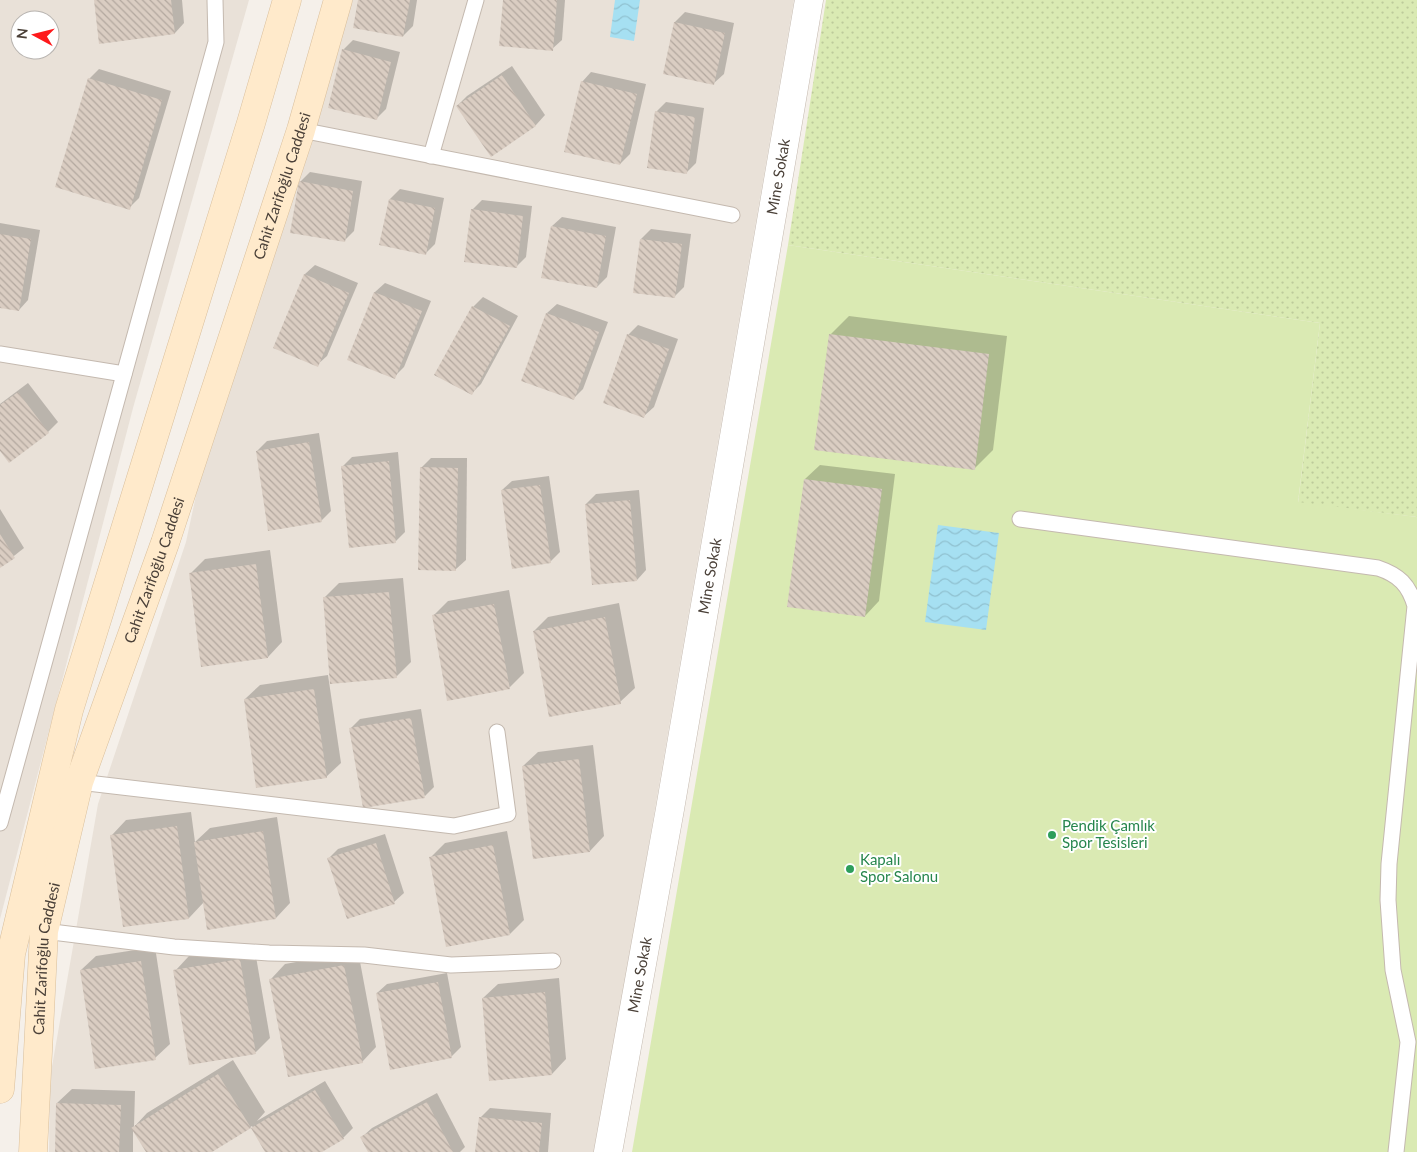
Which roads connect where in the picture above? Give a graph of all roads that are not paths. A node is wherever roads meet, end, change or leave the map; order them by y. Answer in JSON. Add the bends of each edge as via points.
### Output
{"nodes":[{"id":1,"x":216,"y":0,"type":"edge"},
{"id":2,"x":287,"y":0,"type":"edge"},
{"id":3,"x":338,"y":0,"type":"edge"},
{"id":4,"x":476,"y":0,"type":"edge"},
{"id":5,"x":809,"y":0,"type":"edge"},
{"id":6,"x":301,"y":130,"type":"junction"},
{"id":7,"x":431,"y":156,"type":"junction"},
{"id":8,"x":732,"y":214,"type":"dead end"},
{"id":9,"x":0,"y":354,"type":"edge"},
{"id":10,"x":124,"y":374,"type":"junction"},
{"id":11,"x":1020,"y":519,"type":"dead end"},
{"id":12,"x":496,"y":732,"type":"dead end"},
{"id":13,"x":79,"y":782,"type":"junction"},
{"id":14,"x":0,"y":823,"type":"edge"},
{"id":15,"x":44,"y":931,"type":"junction"},
{"id":16,"x":552,"y":961,"type":"dead end"},
{"id":17,"x":1413,"y":1042,"type":"edge"},
{"id":18,"x":0,"y":1089,"type":"edge"},
{"id":19,"x":33,"y":1152,"type":"edge"},
{"id":20,"x":608,"y":1152,"type":"edge"},
{"id":21,"x":1396,"y":1152,"type":"edge"}],
"edges":[{"from":1,"to":10,"type":"lane","via":[[216,42]]},
{"from":2,"to":18,"type":"main road","name":"Cahit Zarifoğlu Caddesi","via":[[252,123],[69,710],[11,954]]},
{"from":3,"to":6,"type":"main road","name":"Cahit Zarifoğlu Caddesi"},
{"from":4,"to":7,"type":"lane"},
{"from":5,"to":20,"type":"street","name":"Mine Sokak"},
{"from":6,"to":7,"type":"lane"},
{"from":6,"to":13,"type":"main road","name":"Cahit Zarifoğlu Caddesi","via":[[165,543]]},
{"from":7,"to":8,"type":"lane"},
{"from":9,"to":10,"type":"lane"},
{"from":10,"to":14,"type":"lane"},
{"from":11,"to":17,"type":"lane","via":[[1378,568],[1404,582],[1415,606],[1388,900],[1393,970]]},
{"from":12,"to":13,"type":"lane","via":[[508,814],[454,826]]},
{"from":13,"to":15,"type":"main road","name":"Cahit Zarifoğlu Caddesi"},
{"from":15,"to":16,"type":"lane","via":[[174,947],[364,955],[451,965]]},
{"from":15,"to":19,"type":"main road","name":"Cahit Zarifoğlu Caddesi"},
{"from":17,"to":21,"type":"lane"}]}
